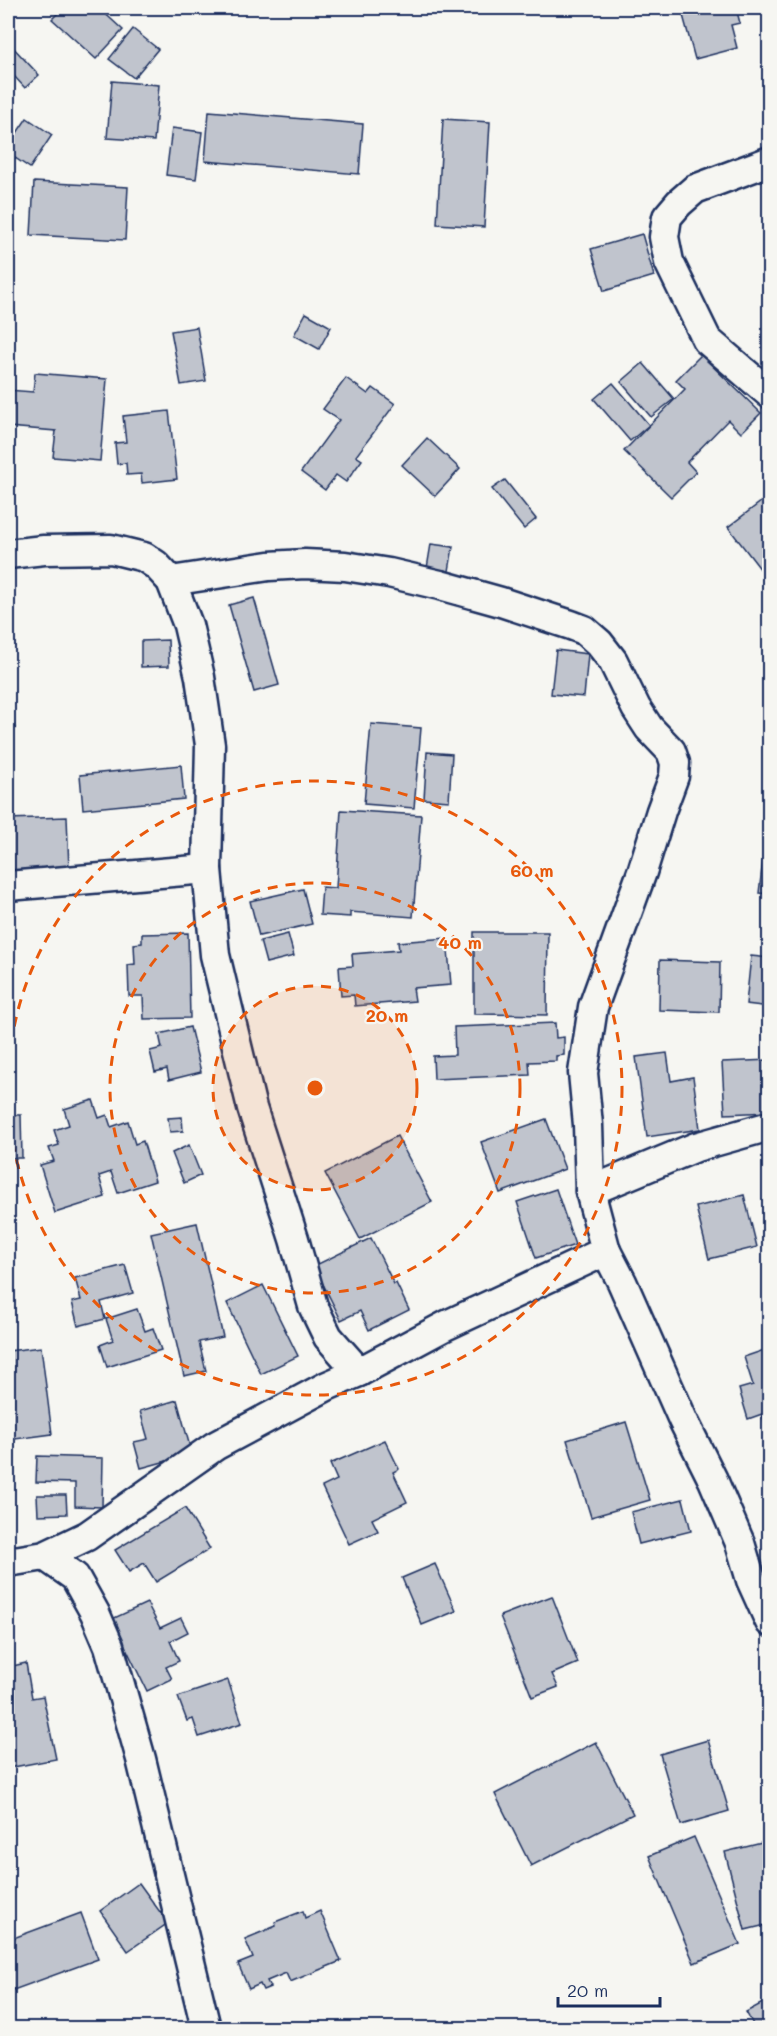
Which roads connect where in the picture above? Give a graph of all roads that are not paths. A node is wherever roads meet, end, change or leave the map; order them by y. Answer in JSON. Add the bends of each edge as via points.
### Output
{"nodes":[{"id":1,"x":770,"y":161,"type":"edge"},
{"id":2,"x":770,"y":394,"type":"edge"},
{"id":3,"x":8,"y":554,"type":"edge"},
{"id":4,"x":171,"y":581,"type":"junction"},
{"id":5,"x":207,"y":869,"type":"junction"},
{"id":6,"x":8,"y":886,"type":"edge"},
{"id":7,"x":770,"y":1126,"type":"edge"},
{"id":8,"x":590,"y":1191,"type":"junction"},
{"id":9,"x":606,"y":1251,"type":"junction"},
{"id":10,"x":359,"y":1372,"type":"junction"},
{"id":11,"x":45,"y":1556,"type":"junction"},
{"id":12,"x":8,"y":1562,"type":"edge"},
{"id":13,"x":770,"y":1622,"type":"edge"},
{"id":14,"x":206,"y":2028,"type":"edge"}],
"edges":[{"from":1,"to":2,"type":"street","via":[[695,189],[667,217],[664,237],[669,262],[707,340]]},
{"from":3,"to":4,"type":"street","via":[[111,549],[144,557]]},
{"from":4,"to":5,"type":"street","via":[[188,625],[210,745]]},
{"from":4,"to":8,"type":"street","via":[[305,564],[389,573],[501,602],[584,630],[613,661],[636,708],[671,751],[675,763],[642,872],[593,1007],[583,1074]]},
{"from":5,"to":6,"type":"street"},
{"from":5,"to":10,"type":"street","via":[[215,955],[252,1108],[313,1306],[328,1337]]},
{"from":7,"to":8,"type":"street","via":[[696,1147]]},
{"from":8,"to":9,"type":"street"},
{"from":9,"to":10,"type":"street"},
{"from":9,"to":13,"type":"street","via":[[713,1480]]},
{"from":10,"to":11,"type":"street","via":[[215,1446],[87,1536]]},
{"from":11,"to":12,"type":"street"},
{"from":11,"to":14,"type":"street","via":[[75,1577],[109,1646],[141,1759]]}]}
